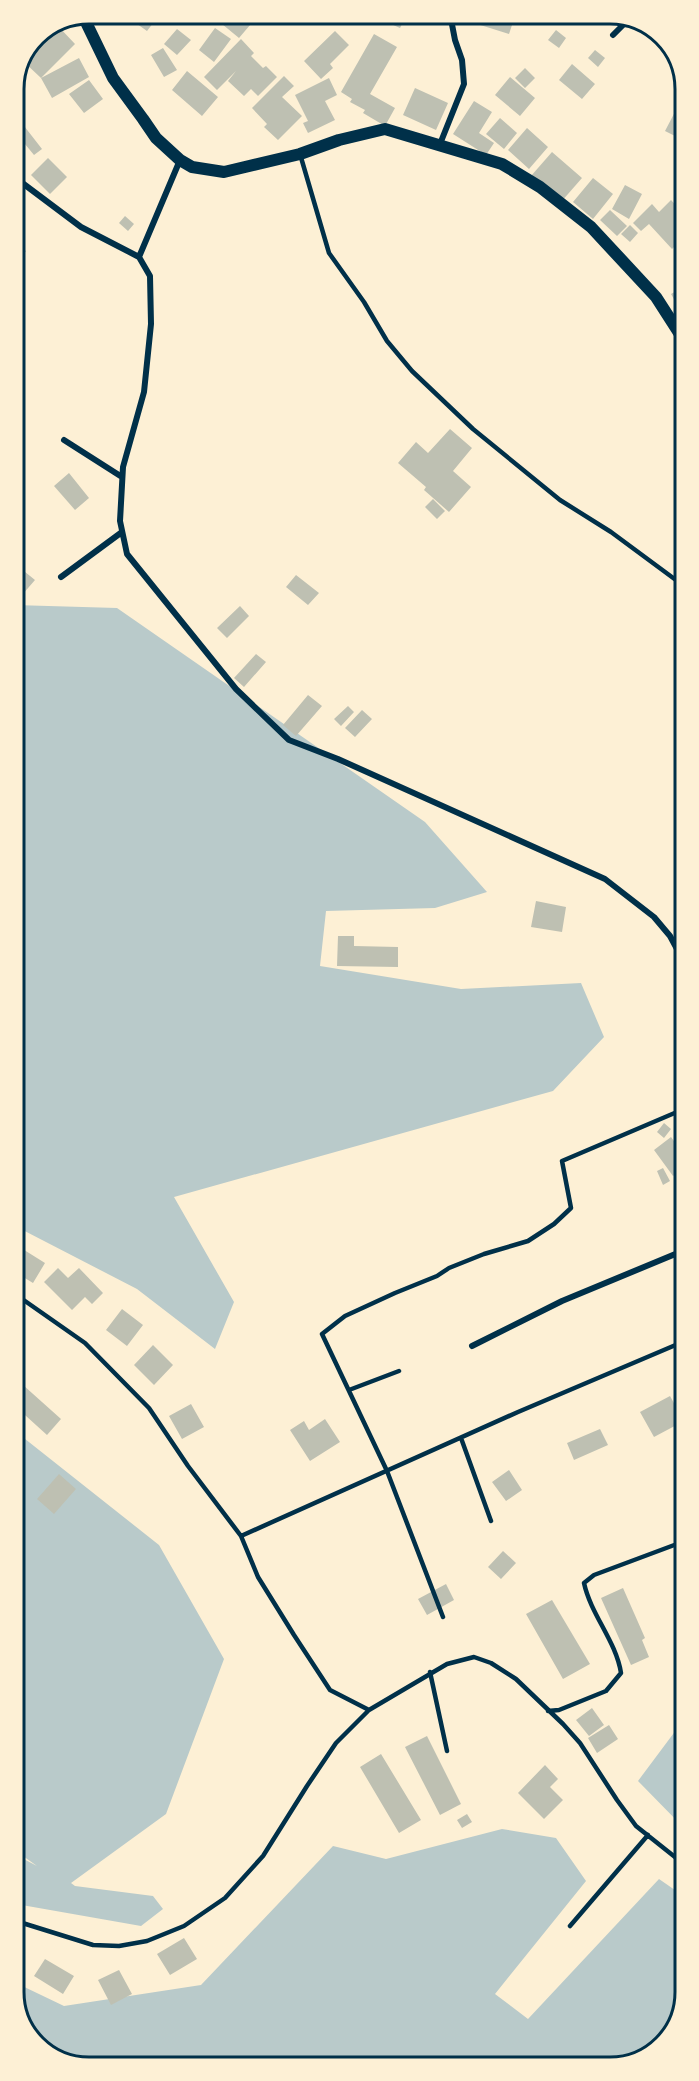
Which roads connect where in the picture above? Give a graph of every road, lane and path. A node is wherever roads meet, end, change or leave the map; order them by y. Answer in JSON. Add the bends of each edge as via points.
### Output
{"nodes":[{"id":1,"x":88,"y":24,"type":"edge"},
{"id":2,"x":452,"y":24,"type":"edge"},
{"id":3,"x":623,"y":25,"type":"edge"},
{"id":4,"x":613,"y":35,"type":"dead end"},
{"id":5,"x":440,"y":144,"type":"junction"},
{"id":6,"x":300,"y":154,"type":"junction"},
{"id":7,"x":180,"y":160,"type":"junction"},
{"id":8,"x":24,"y":184,"type":"edge"},
{"id":9,"x":139,"y":257,"type":"junction"},
{"id":10,"x":675,"y":327,"type":"edge"},
{"id":11,"x":64,"y":440,"type":"dead end"},
{"id":12,"x":122,"y":477,"type":"junction"},
{"id":13,"x":122,"y":532,"type":"junction"},
{"id":14,"x":61,"y":577,"type":"dead end"},
{"id":15,"x":675,"y":579,"type":"edge"},
{"id":16,"x":675,"y":945,"type":"edge"},
{"id":17,"x":675,"y":1113,"type":"edge"},
{"id":18,"x":675,"y":1254,"type":"edge"},
{"id":19,"x":24,"y":1300,"type":"edge"},
{"id":20,"x":675,"y":1345,"type":"edge"},
{"id":21,"x":472,"y":1346,"type":"dead end"},
{"id":22,"x":399,"y":1371,"type":"dead end"},
{"id":23,"x":349,"y":1390,"type":"junction"},
{"id":24,"x":461,"y":1438,"type":"junction"},
{"id":25,"x":387,"y":1471,"type":"junction"},
{"id":26,"x":491,"y":1521,"type":"dead end"},
{"id":27,"x":241,"y":1536,"type":"junction"},
{"id":28,"x":675,"y":1545,"type":"edge"},
{"id":29,"x":443,"y":1617,"type":"dead end"},
{"id":30,"x":430,"y":1672,"type":"junction"},
{"id":31,"x":369,"y":1710,"type":"junction"},
{"id":32,"x":548,"y":1711,"type":"junction"},
{"id":33,"x":447,"y":1751,"type":"dead end"},
{"id":34,"x":648,"y":1835,"type":"junction"},
{"id":35,"x":675,"y":1857,"type":"edge"},
{"id":36,"x":24,"y":1924,"type":"edge"},
{"id":37,"x":570,"y":1926,"type":"dead end"}],
"edges":[{"from":1,"to":7,"type":"main road","via":[[113,78],[156,138]]},
{"from":2,"to":5,"type":"street","via":[[464,84]]},
{"from":3,"to":4,"type":"street"},
{"from":5,"to":6,"type":"main road","via":[[385,129]]},
{"from":5,"to":10,"type":"main road","via":[[502,164],[540,187],[591,227],[656,297]]},
{"from":6,"to":7,"type":"main road","via":[[224,172],[192,167]]},
{"from":6,"to":15,"type":"lane","via":[[329,253],[387,341],[412,371],[473,429],[560,500]]},
{"from":7,"to":9,"type":"street"},
{"from":8,"to":9,"type":"street","via":[[81,227]]},
{"from":9,"to":12,"type":"street","via":[[150,276],[151,324],[144,392]]},
{"from":11,"to":12,"type":"street"},
{"from":12,"to":13,"type":"street"},
{"from":13,"to":14,"type":"street"},
{"from":13,"to":16,"type":"street","via":[[127,554],[236,689],[289,740],[604,879],[654,917]]},
{"from":17,"to":23,"type":"lane","via":[[562,1161],[571,1208],[528,1241],[449,1268],[345,1316],[322,1334]]},
{"from":18,"to":21,"type":"street","via":[[562,1301]]},
{"from":19,"to":27,"type":"lane","via":[[85,1343],[149,1408]]},
{"from":20,"to":24,"type":"lane"},
{"from":22,"to":23,"type":"lane"},
{"from":23,"to":25,"type":"lane"},
{"from":24,"to":25,"type":"lane"},
{"from":24,"to":26,"type":"lane"},
{"from":25,"to":27,"type":"lane"},
{"from":25,"to":29,"type":"lane"},
{"from":27,"to":31,"type":"lane","via":[[258,1577],[330,1690]]},
{"from":28,"to":32,"type":"lane","via":[[594,1575],[584,1583],[589,1603],[619,1660],[621,1673],[606,1691]]},
{"from":30,"to":31,"type":"lane"},
{"from":30,"to":32,"type":"lane","via":[[474,1657],[516,1679]]},
{"from":30,"to":33,"type":"lane"},
{"from":31,"to":36,"type":"lane","via":[[336,1743],[263,1856],[225,1898],[184,1926],[147,1941],[118,1946],[93,1945]]},
{"from":32,"to":34,"type":"lane","via":[[580,1743],[627,1815]]},
{"from":34,"to":35,"type":"lane"},
{"from":34,"to":37,"type":"lane"}]}
